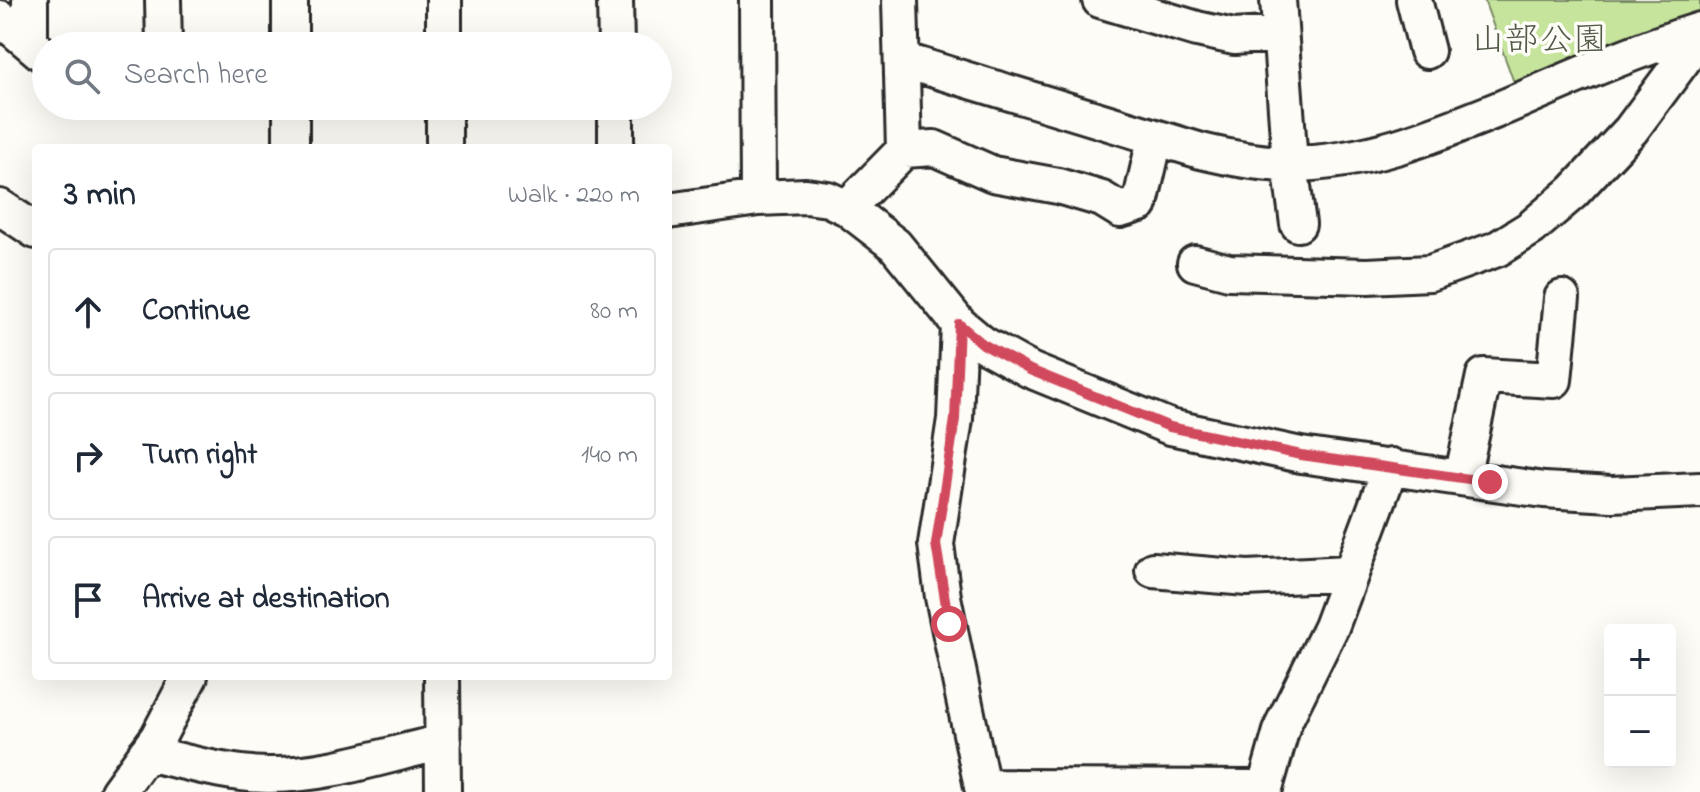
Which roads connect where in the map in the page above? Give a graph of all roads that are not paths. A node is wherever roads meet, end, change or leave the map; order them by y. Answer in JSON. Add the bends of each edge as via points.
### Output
{"nodes":[{"id":1,"x":30,"y":0,"type":"edge"},
{"id":2,"x":163,"y":0,"type":"edge"},
{"id":3,"x":290,"y":0,"type":"edge"},
{"id":4,"x":444,"y":0,"type":"edge"},
{"id":5,"x":615,"y":0,"type":"edge"},
{"id":6,"x":757,"y":0,"type":"edge"},
{"id":7,"x":900,"y":0,"type":"edge"},
{"id":8,"x":1100,"y":0,"type":"edge"},
{"id":9,"x":1278,"y":0,"type":"edge"},
{"id":10,"x":1414,"y":0,"type":"edge"},
{"id":11,"x":0,"y":18,"type":"edge"},
{"id":12,"x":1700,"y":30,"type":"edge"},
{"id":13,"x":35,"y":32,"type":"edge"},
{"id":14,"x":164,"y":32,"type":"edge"},
{"id":15,"x":290,"y":32,"type":"edge"},
{"id":16,"x":444,"y":32,"type":"edge"},
{"id":17,"x":616,"y":32,"type":"edge"},
{"id":18,"x":1280,"y":34,"type":"junction"},
{"id":19,"x":1700,"y":37,"type":"edge"},
{"id":20,"x":32,"y":45,"type":"edge"},
{"id":21,"x":1427,"y":51,"type":"dead end"},
{"id":22,"x":902,"y":60,"type":"junction"},
{"id":23,"x":291,"y":120,"type":"edge"},
{"id":24,"x":444,"y":120,"type":"edge"},
{"id":25,"x":616,"y":120,"type":"edge"},
{"id":26,"x":1155,"y":139,"type":"junction"},
{"id":27,"x":291,"y":144,"type":"edge"},
{"id":28,"x":444,"y":144,"type":"edge"},
{"id":29,"x":616,"y":144,"type":"edge"},
{"id":30,"x":904,"y":150,"type":"junction"},
{"id":31,"x":1290,"y":164,"type":"junction"},
{"id":32,"x":758,"y":198,"type":"junction"},
{"id":33,"x":0,"y":207,"type":"edge"},
{"id":34,"x":847,"y":208,"type":"junction"},
{"id":35,"x":672,"y":210,"type":"edge"},
{"id":36,"x":1298,"y":224,"type":"dead end"},
{"id":37,"x":32,"y":228,"type":"edge"},
{"id":38,"x":1195,"y":263,"type":"dead end"},
{"id":39,"x":1562,"y":298,"type":"dead end"},
{"id":40,"x":959,"y":324,"type":"junction"},
{"id":41,"x":1391,"y":466,"type":"junction"},
{"id":42,"x":1462,"y":478,"type":"junction"},
{"id":43,"x":1700,"y":490,"type":"edge"},
{"id":44,"x":1153,"y":570,"type":"dead end"},
{"id":45,"x":1350,"y":573,"type":"junction"},
{"id":46,"x":188,"y":680,"type":"edge"},
{"id":47,"x":442,"y":680,"type":"edge"},
{"id":48,"x":443,"y":742,"type":"junction"},
{"id":49,"x":146,"y":753,"type":"junction"},
{"id":50,"x":118,"y":792,"type":"edge"},
{"id":51,"x":443,"y":792,"type":"edge"}],
"edges":[{"from":1,"to":13,"type":"street"},
{"from":2,"to":14,"type":"street"},
{"from":3,"to":15,"type":"street"},
{"from":4,"to":16,"type":"street"},
{"from":5,"to":17,"type":"street"},
{"from":6,"to":32,"type":"street"},
{"from":7,"to":22,"type":"street"},
{"from":8,"to":18,"type":"street","via":[[1234,37]]},
{"from":9,"to":18,"type":"street"},
{"from":10,"to":21,"type":"street"},
{"from":11,"to":20,"type":"street"},
{"from":12,"to":31,"type":"street","via":[[1423,140],[1335,161]]},
{"from":18,"to":31,"type":"street"},
{"from":19,"to":38,"type":"street","via":[[1631,130],[1573,192],[1497,249],[1430,273],[1367,276],[1229,272]]},
{"from":22,"to":26,"type":"street"},
{"from":22,"to":30,"type":"street"},
{"from":23,"to":27,"type":"street"},
{"from":24,"to":28,"type":"street"},
{"from":25,"to":29,"type":"street"},
{"from":26,"to":30,"type":"street","via":[[1140,204],[1120,210],[1058,186],[993,174],[934,148]]},
{"from":26,"to":31,"type":"street","via":[[1238,159]]},
{"from":30,"to":34,"type":"street"},
{"from":31,"to":36,"type":"street"},
{"from":32,"to":34,"type":"street","via":[[806,196]]},
{"from":32,"to":35,"type":"street"},
{"from":33,"to":37,"type":"street"},
{"from":34,"to":40,"type":"street","via":[[895,245]]},
{"from":39,"to":42,"type":"street","via":[[1554,380],[1484,376]]},
{"from":40,"to":41,"type":"street","via":[[1030,370],[1170,427],[1301,455]]},
{"from":40,"to":45,"type":"street","via":[[955,419],[936,544],[982,787],[1265,788],[1283,724],[1331,627]]},
{"from":41,"to":42,"type":"street"},
{"from":41,"to":45,"type":"street"},
{"from":42,"to":43,"type":"street","via":[[1599,493]]},
{"from":44,"to":45,"type":"street","via":[[1247,578]]},
{"from":46,"to":49,"type":"street"},
{"from":47,"to":48,"type":"street"},
{"from":48,"to":49,"type":"street","via":[[299,774],[233,771]]},
{"from":48,"to":51,"type":"street"},
{"from":49,"to":50,"type":"street"}]}
